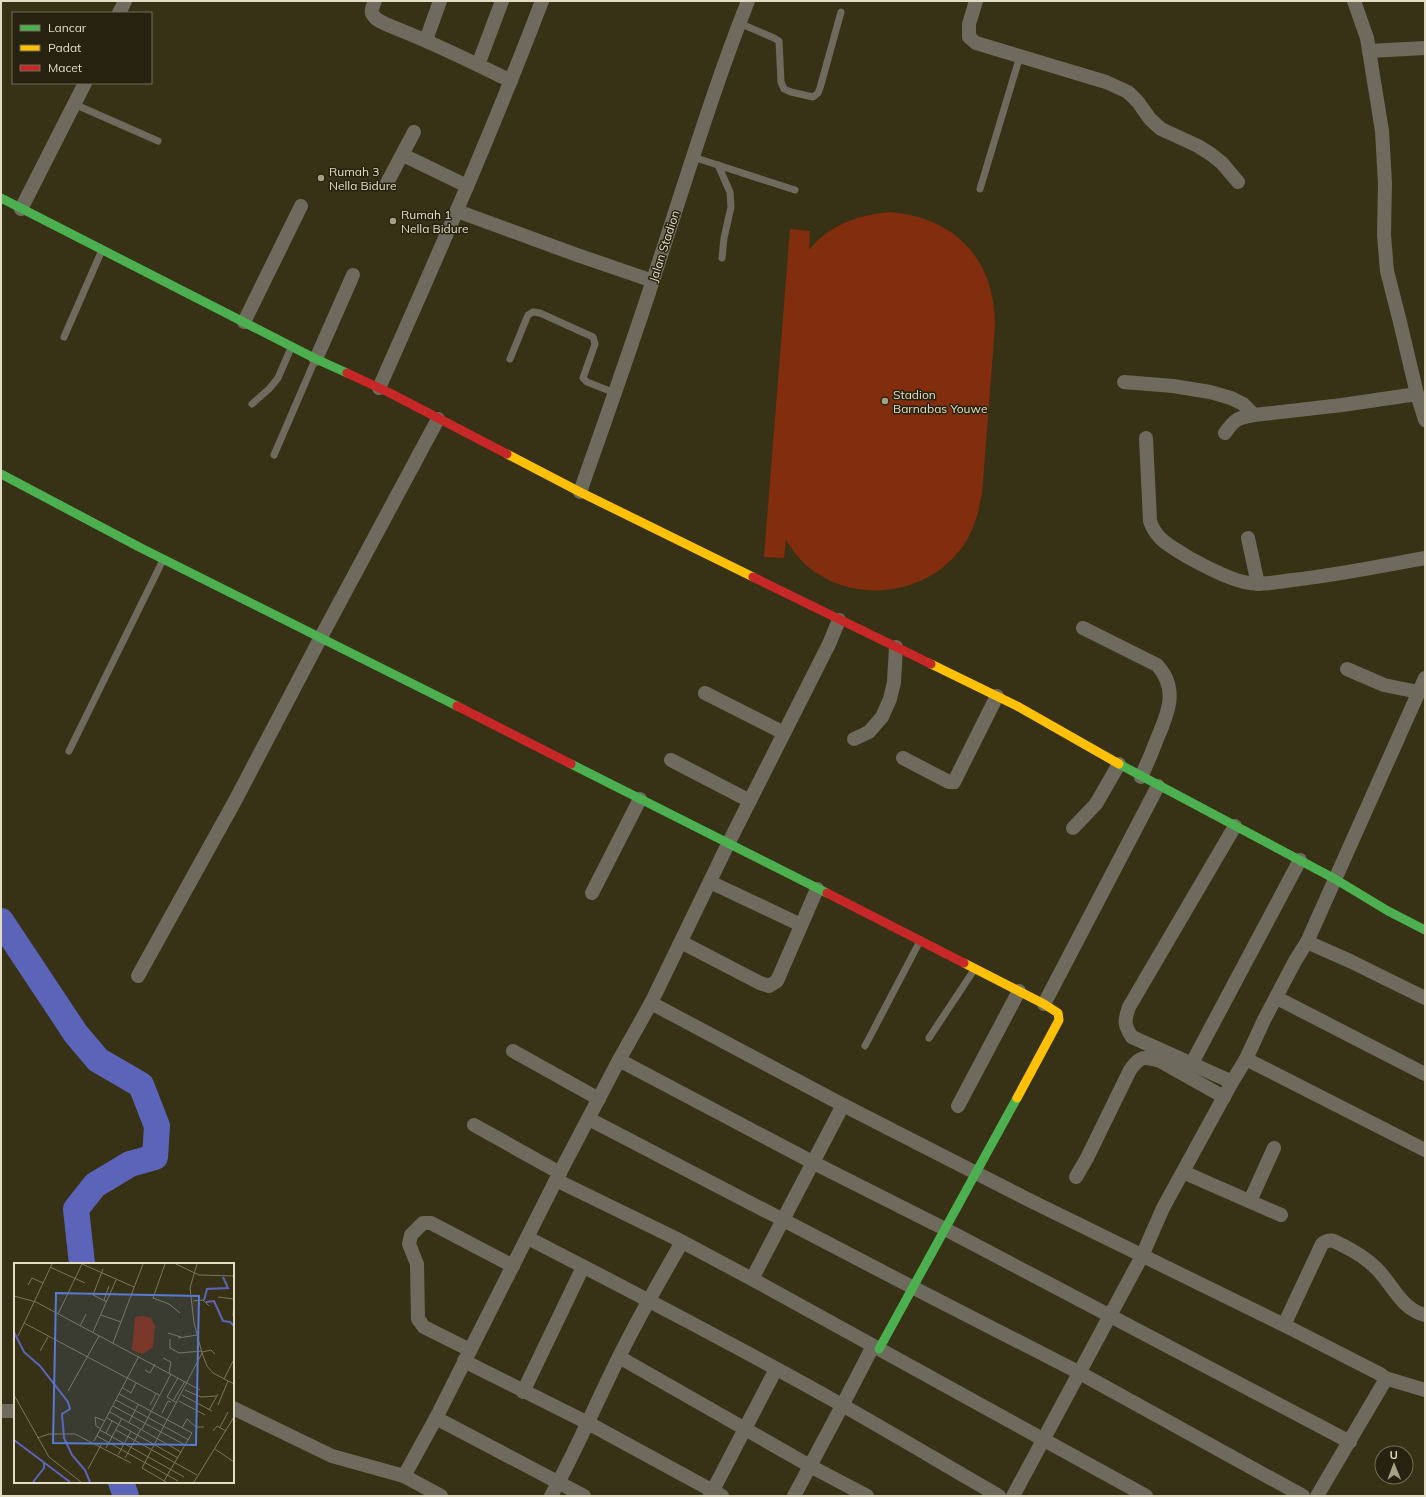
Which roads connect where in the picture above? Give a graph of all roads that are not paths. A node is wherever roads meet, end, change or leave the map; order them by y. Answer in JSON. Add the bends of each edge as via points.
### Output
{"nodes":[{"id":1,"x":125,"y":1,"type":"edge"},
{"id":2,"x":375,"y":1,"type":"edge"},
{"id":3,"x":440,"y":1,"type":"edge"},
{"id":4,"x":502,"y":1,"type":"edge"},
{"id":5,"x":542,"y":1,"type":"edge"},
{"id":6,"x":748,"y":1,"type":"edge"},
{"id":7,"x":976,"y":1,"type":"edge"},
{"id":8,"x":1354,"y":1,"type":"edge"},
{"id":9,"x":120,"y":12,"type":"edge"},
{"id":10,"x":841,"y":12,"type":"dead end"},
{"id":11,"x":739,"y":23,"type":"junction"},
{"id":12,"x":426,"y":40,"type":"junction"},
{"id":13,"x":1425,"y":48,"type":"edge"},
{"id":14,"x":1369,"y":51,"type":"junction"},
{"id":15,"x":1020,"y":56,"type":"junction"},
{"id":16,"x":478,"y":65,"type":"junction"},
{"id":17,"x":511,"y":81,"type":"junction"},
{"id":18,"x":84,"y":84,"type":"edge"},
{"id":19,"x":74,"y":104,"type":"junction"},
{"id":20,"x":414,"y":132,"type":"dead end"},
{"id":21,"x":158,"y":141,"type":"dead end"},
{"id":22,"x":403,"y":155,"type":"junction"},
{"id":23,"x":693,"y":157,"type":"junction"},
{"id":24,"x":718,"y":165,"type":"junction"},
{"id":25,"x":1238,"y":182,"type":"dead end"},
{"id":26,"x":388,"y":183,"type":"dead end"},
{"id":27,"x":467,"y":186,"type":"junction"},
{"id":28,"x":980,"y":189,"type":"dead end"},
{"id":29,"x":795,"y":190,"type":"dead end"},
{"id":30,"x":1,"y":198,"type":"edge"},
{"id":31,"x":301,"y":206,"type":"dead end"},
{"id":32,"x":21,"y":209,"type":"junction"},
{"id":33,"x":457,"y":211,"type":"junction"},
{"id":34,"x":102,"y":250,"type":"junction"},
{"id":35,"x":722,"y":258,"type":"dead end"},
{"id":36,"x":353,"y":275,"type":"dead end"},
{"id":37,"x":653,"y":281,"type":"junction"},
{"id":38,"x":244,"y":322,"type":"junction"},
{"id":39,"x":64,"y":338,"type":"dead end"},
{"id":40,"x":292,"y":347,"type":"junction"},
{"id":41,"x":316,"y":359,"type":"junction"},
{"id":42,"x":510,"y":359,"type":"dead end"},
{"id":43,"x":1124,"y":382,"type":"dead end"},
{"id":44,"x":379,"y":388,"type":"junction"},
{"id":45,"x":614,"y":393,"type":"junction"},
{"id":46,"x":1417,"y":394,"type":"junction"},
{"id":47,"x":252,"y":404,"type":"dead end"},
{"id":48,"x":1254,"y":414,"type":"junction"},
{"id":49,"x":438,"y":419,"type":"junction"},
{"id":50,"x":1425,"y":420,"type":"edge"},
{"id":51,"x":1225,"y":432,"type":"dead end"},
{"id":52,"x":1146,"y":438,"type":"dead end"},
{"id":53,"x":274,"y":455,"type":"dead end"},
{"id":54,"x":1,"y":474,"type":"edge"},
{"id":55,"x":580,"y":492,"type":"junction"},
{"id":56,"x":1248,"y":538,"type":"dead end"},
{"id":57,"x":1425,"y":558,"type":"edge"},
{"id":58,"x":163,"y":559,"type":"junction"},
{"id":59,"x":1258,"y":584,"type":"junction"},
{"id":60,"x":839,"y":620,"type":"junction"},
{"id":61,"x":1083,"y":628,"type":"dead end"},
{"id":62,"x":320,"y":637,"type":"junction"},
{"id":63,"x":896,"y":647,"type":"junction"},
{"id":64,"x":1347,"y":669,"type":"dead end"},
{"id":65,"x":1425,"y":678,"type":"edge"},
{"id":66,"x":1418,"y":692,"type":"junction"},
{"id":67,"x":705,"y":693,"type":"dead end"},
{"id":68,"x":997,"y":696,"type":"junction"},
{"id":69,"x":784,"y":733,"type":"junction"},
{"id":70,"x":854,"y":739,"type":"dead end"},
{"id":71,"x":69,"y":751,"type":"dead end"},
{"id":72,"x":903,"y":758,"type":"dead end"},
{"id":73,"x":671,"y":760,"type":"dead end"},
{"id":74,"x":1119,"y":764,"type":"junction"},
{"id":75,"x":1142,"y":777,"type":"junction"},
{"id":76,"x":1158,"y":786,"type":"junction"},
{"id":77,"x":640,"y":799,"type":"junction"},
{"id":78,"x":750,"y":801,"type":"junction"},
{"id":79,"x":1235,"y":826,"type":"junction"},
{"id":80,"x":1073,"y":828,"type":"dead end"},
{"id":81,"x":728,"y":844,"type":"junction"},
{"id":82,"x":1300,"y":860,"type":"junction"},
{"id":83,"x":1335,"y":879,"type":"junction"},
{"id":84,"x":710,"y":882,"type":"junction"},
{"id":85,"x":817,"y":889,"type":"junction"},
{"id":86,"x":592,"y":893,"type":"dead end"},
{"id":87,"x":801,"y":925,"type":"junction"},
{"id":88,"x":1425,"y":930,"type":"edge"},
{"id":89,"x":920,"y":941,"type":"junction"},
{"id":90,"x":681,"y":942,"type":"junction"},
{"id":91,"x":1307,"y":942,"type":"junction"},
{"id":92,"x":975,"y":968,"type":"junction"},
{"id":93,"x":138,"y":976,"type":"dead end"},
{"id":94,"x":1019,"y":991,"type":"junction"},
{"id":95,"x":1277,"y":998,"type":"junction"},
{"id":96,"x":1425,"y":998,"type":"edge"},
{"id":97,"x":651,"y":1003,"type":"junction"},
{"id":98,"x":1044,"y":1004,"type":"junction"},
{"id":99,"x":930,"y":1038,"type":"dead end"},
{"id":100,"x":865,"y":1046,"type":"dead end"},
{"id":101,"x":513,"y":1051,"type":"dead end"},
{"id":102,"x":1246,"y":1059,"type":"junction"},
{"id":103,"x":619,"y":1060,"type":"junction"},
{"id":104,"x":1192,"y":1063,"type":"junction"},
{"id":105,"x":1425,"y":1074,"type":"edge"},
{"id":106,"x":1232,"y":1082,"type":"junction"},
{"id":107,"x":1224,"y":1096,"type":"junction"},
{"id":108,"x":599,"y":1099,"type":"junction"},
{"id":109,"x":843,"y":1105,"type":"junction"},
{"id":110,"x":958,"y":1106,"type":"dead end"},
{"id":111,"x":589,"y":1119,"type":"junction"},
{"id":112,"x":474,"y":1125,"type":"dead end"},
{"id":113,"x":1274,"y":1148,"type":"dead end"},
{"id":114,"x":1425,"y":1150,"type":"edge"},
{"id":115,"x":814,"y":1163,"type":"junction"},
{"id":116,"x":1183,"y":1172,"type":"junction"},
{"id":117,"x":977,"y":1173,"type":"junction"},
{"id":118,"x":558,"y":1177,"type":"junction"},
{"id":119,"x":1076,"y":1178,"type":"dead end"},
{"id":120,"x":1250,"y":1201,"type":"junction"},
{"id":121,"x":1282,"y":1215,"type":"dead end"},
{"id":122,"x":783,"y":1220,"type":"junction"},
{"id":123,"x":944,"y":1229,"type":"junction"},
{"id":124,"x":528,"y":1238,"type":"junction"},
{"id":125,"x":682,"y":1242,"type":"junction"},
{"id":126,"x":1142,"y":1256,"type":"junction"},
{"id":127,"x":513,"y":1266,"type":"junction"},
{"id":128,"x":583,"y":1267,"type":"junction"},
{"id":129,"x":752,"y":1279,"type":"junction"},
{"id":130,"x":912,"y":1287,"type":"junction"},
{"id":131,"x":648,"y":1300,"type":"junction"},
{"id":132,"x":1425,"y":1315,"type":"edge"},
{"id":133,"x":1110,"y":1316,"type":"junction"},
{"id":134,"x":1284,"y":1325,"type":"junction"},
{"id":135,"x":876,"y":1347,"type":"junction"},
{"id":136,"x":467,"y":1356,"type":"junction"},
{"id":137,"x":619,"y":1357,"type":"junction"},
{"id":138,"x":776,"y":1369,"type":"junction"},
{"id":139,"x":1080,"y":1373,"type":"junction"},
{"id":140,"x":1385,"y":1378,"type":"junction"},
{"id":141,"x":1425,"y":1390,"type":"edge"},
{"id":142,"x":523,"y":1392,"type":"junction"},
{"id":143,"x":842,"y":1406,"type":"junction"},
{"id":144,"x":234,"y":1408,"type":"edge"},
{"id":145,"x":436,"y":1418,"type":"junction"},
{"id":146,"x":588,"y":1423,"type":"junction"},
{"id":147,"x":746,"y":1428,"type":"junction"},
{"id":148,"x":1042,"y":1439,"type":"junction"},
{"id":149,"x":1350,"y":1442,"type":"junction"},
{"id":150,"x":810,"y":1466,"type":"junction"},
{"id":151,"x":404,"y":1476,"type":"junction"},
{"id":152,"x":558,"y":1483,"type":"junction"},
{"id":153,"x":715,"y":1494,"type":"edge"},
{"id":154,"x":441,"y":1496,"type":"edge"},
{"id":155,"x":551,"y":1496,"type":"edge"},
{"id":156,"x":584,"y":1496,"type":"edge"},
{"id":157,"x":794,"y":1496,"type":"edge"},
{"id":158,"x":867,"y":1496,"type":"edge"},
{"id":159,"x":999,"y":1496,"type":"edge"},
{"id":160,"x":1013,"y":1496,"type":"edge"},
{"id":161,"x":1146,"y":1496,"type":"edge"},
{"id":162,"x":1304,"y":1496,"type":"edge"},
{"id":163,"x":1317,"y":1496,"type":"edge"}],
"edges":[{"from":1,"to":9,"type":"street"},
{"from":2,"to":12,"type":"street","via":[[372,11],[374,17]]},
{"from":3,"to":12,"type":"street"},
{"from":4,"to":16,"type":"street"},
{"from":5,"to":17,"type":"street"},
{"from":6,"to":11,"type":"street","name":"Jalan Stadion"},
{"from":7,"to":15,"type":"street","via":[[969,24],[969,37],[976,42]]},
{"from":8,"to":14,"type":"street"},
{"from":10,"to":11,"type":"lane","via":[[820,88],[813,97],[784,89],[781,82],[779,41]]},
{"from":11,"to":23,"type":"street","name":"Jalan Stadion"},
{"from":12,"to":16,"type":"street"},
{"from":13,"to":14,"type":"street"},
{"from":14,"to":46,"type":"street","via":[[1382,131],[1387,271]]},
{"from":15,"to":25,"type":"street","via":[[1106,82],[1128,92],[1161,129],[1212,155]]},
{"from":15,"to":28,"type":"lane"},
{"from":16,"to":17,"type":"street"},
{"from":17,"to":27,"type":"street"},
{"from":18,"to":19,"type":"street"},
{"from":19,"to":21,"type":"lane"},
{"from":19,"to":32,"type":"street"},
{"from":20,"to":22,"type":"street"},
{"from":22,"to":26,"type":"street"},
{"from":22,"to":27,"type":"street"},
{"from":23,"to":24,"type":"lane"},
{"from":23,"to":37,"type":"street","name":"Jalan Stadion"},
{"from":24,"to":29,"type":"lane"},
{"from":24,"to":35,"type":"lane","via":[[730,192],[731,207]]},
{"from":27,"to":33,"type":"street"},
{"from":30,"to":32,"type":"street"},
{"from":31,"to":38,"type":"street"},
{"from":32,"to":34,"type":"street"},
{"from":33,"to":37,"type":"street"},
{"from":33,"to":44,"type":"street"},
{"from":34,"to":38,"type":"street"},
{"from":34,"to":39,"type":"lane"},
{"from":36,"to":41,"type":"street"},
{"from":37,"to":45,"type":"street","name":"Jalan Stadion"},
{"from":38,"to":40,"type":"street"},
{"from":40,"to":41,"type":"street"},
{"from":40,"to":47,"type":"lane","via":[[278,378]]},
{"from":41,"to":44,"type":"street"},
{"from":41,"to":53,"type":"lane"},
{"from":42,"to":45,"type":"lane","via":[[528,315],[533,312],[540,313],[593,337],[595,344],[583,378]]},
{"from":43,"to":48,"type":"street","via":[[1204,391],[1230,398],[1243,404]]},
{"from":44,"to":49,"type":"street"},
{"from":45,"to":55,"type":"street","name":"Jalan Stadion"},
{"from":46,"to":48,"type":"street"},
{"from":46,"to":50,"type":"street"},
{"from":48,"to":51,"type":"street","via":[[1240,417]]},
{"from":49,"to":55,"type":"street"},
{"from":49,"to":62,"type":"street"},
{"from":52,"to":59,"type":"street","via":[[1150,521],[1152,529],[1161,541],[1197,562],[1244,582]]},
{"from":54,"to":58,"type":"street"},
{"from":55,"to":60,"type":"street"},
{"from":56,"to":59,"type":"street"},
{"from":57,"to":59,"type":"street","via":[[1329,576]]},
{"from":58,"to":62,"type":"street"},
{"from":58,"to":71,"type":"lane"},
{"from":60,"to":63,"type":"street"},
{"from":60,"to":69,"type":"street"},
{"from":61,"to":75,"type":"street","via":[[1157,665],[1169,685],[1167,715]]},
{"from":62,"to":77,"type":"street"},
{"from":62,"to":93,"type":"street","via":[[236,799]]},
{"from":63,"to":68,"type":"street"},
{"from":63,"to":70,"type":"street","via":[[894,682],[882,717],[869,732]]},
{"from":64,"to":66,"type":"street","via":[[1384,685]]},
{"from":65,"to":66,"type":"street"},
{"from":66,"to":83,"type":"street"},
{"from":67,"to":69,"type":"street"},
{"from":68,"to":72,"type":"street","via":[[954,782],[949,782]]},
{"from":68,"to":74,"type":"street"},
{"from":69,"to":78,"type":"street"},
{"from":73,"to":78,"type":"street"},
{"from":74,"to":75,"type":"street"},
{"from":74,"to":80,"type":"street","via":[[1096,804]]},
{"from":75,"to":76,"type":"street"},
{"from":76,"to":79,"type":"street"},
{"from":76,"to":98,"type":"street"},
{"from":77,"to":81,"type":"street"},
{"from":77,"to":86,"type":"street"},
{"from":78,"to":81,"type":"street"},
{"from":79,"to":82,"type":"street"},
{"from":79,"to":104,"type":"street","via":[[1129,1007],[1125,1019],[1126,1029],[1132,1037]]},
{"from":81,"to":84,"type":"street"},
{"from":81,"to":85,"type":"street"},
{"from":82,"to":83,"type":"street"},
{"from":82,"to":104,"type":"street"},
{"from":83,"to":88,"type":"street"},
{"from":83,"to":91,"type":"street"},
{"from":84,"to":87,"type":"street"},
{"from":84,"to":90,"type":"street"},
{"from":85,"to":87,"type":"street"},
{"from":85,"to":89,"type":"street"},
{"from":87,"to":90,"type":"street","via":[[777,982],[769,986]]},
{"from":89,"to":92,"type":"street"},
{"from":89,"to":100,"type":"lane"},
{"from":90,"to":97,"type":"street"},
{"from":91,"to":95,"type":"street"},
{"from":91,"to":96,"type":"street"},
{"from":92,"to":94,"type":"street"},
{"from":92,"to":99,"type":"lane"},
{"from":94,"to":98,"type":"street"},
{"from":94,"to":110,"type":"street"},
{"from":95,"to":102,"type":"street"},
{"from":95,"to":105,"type":"street"},
{"from":97,"to":103,"type":"street"},
{"from":97,"to":109,"type":"street"},
{"from":98,"to":117,"type":"street","via":[[1058,1013],[1059,1020]]},
{"from":101,"to":108,"type":"street"},
{"from":102,"to":106,"type":"street"},
{"from":102,"to":114,"type":"street"},
{"from":103,"to":108,"type":"street"},
{"from":103,"to":115,"type":"street"},
{"from":104,"to":106,"type":"street"},
{"from":106,"to":107,"type":"street"},
{"from":107,"to":116,"type":"street"},
{"from":107,"to":119,"type":"street","via":[[1160,1061],[1150,1058],[1137,1060]]},
{"from":108,"to":111,"type":"street"},
{"from":109,"to":115,"type":"street"},
{"from":109,"to":117,"type":"street"},
{"from":111,"to":118,"type":"street"},
{"from":111,"to":122,"type":"street"},
{"from":112,"to":118,"type":"street"},
{"from":113,"to":120,"type":"street"},
{"from":115,"to":122,"type":"street"},
{"from":115,"to":123,"type":"street"},
{"from":116,"to":120,"type":"street"},
{"from":116,"to":126,"type":"street","via":[[1163,1208]]},
{"from":117,"to":123,"type":"street"},
{"from":117,"to":126,"type":"street"},
{"from":118,"to":124,"type":"street"},
{"from":118,"to":125,"type":"street"},
{"from":120,"to":121,"type":"street"},
{"from":122,"to":129,"type":"street"},
{"from":122,"to":130,"type":"street"},
{"from":123,"to":130,"type":"street"},
{"from":123,"to":133,"type":"street"},
{"from":124,"to":127,"type":"street"},
{"from":124,"to":128,"type":"street"},
{"from":125,"to":129,"type":"street"},
{"from":125,"to":131,"type":"street"},
{"from":126,"to":133,"type":"street"},
{"from":126,"to":134,"type":"street"},
{"from":127,"to":136,"type":"street"},
{"from":127,"to":136,"type":"street","via":[[431,1223],[423,1223],[411,1235],[409,1244],[417,1264],[418,1319],[424,1327]]},
{"from":128,"to":131,"type":"street"},
{"from":128,"to":142,"type":"street"},
{"from":129,"to":135,"type":"street"},
{"from":130,"to":135,"type":"street"},
{"from":130,"to":139,"type":"street"},
{"from":131,"to":137,"type":"street"},
{"from":131,"to":138,"type":"street"},
{"from":132,"to":134,"type":"street","via":[[1407,1306],[1378,1269],[1360,1254],[1332,1240],[1326,1240]]},
{"from":133,"to":139,"type":"street"},
{"from":133,"to":149,"type":"street"},
{"from":134,"to":140,"type":"street","via":[[1376,1370]]},
{"from":135,"to":143,"type":"street"},
{"from":135,"to":148,"type":"street"},
{"from":136,"to":142,"type":"street"},
{"from":136,"to":145,"type":"street"},
{"from":137,"to":146,"type":"street"},
{"from":137,"to":147,"type":"street"},
{"from":138,"to":143,"type":"street"},
{"from":138,"to":147,"type":"street"},
{"from":139,"to":148,"type":"street"},
{"from":139,"to":162,"type":"street"},
{"from":140,"to":141,"type":"street"},
{"from":140,"to":149,"type":"street"},
{"from":142,"to":146,"type":"street"},
{"from":143,"to":150,"type":"street"},
{"from":143,"to":159,"type":"street"},
{"from":144,"to":151,"type":"street","via":[[332,1456]]},
{"from":145,"to":151,"type":"street"},
{"from":145,"to":152,"type":"street"},
{"from":146,"to":152,"type":"street"},
{"from":146,"to":153,"type":"street"},
{"from":147,"to":150,"type":"street"},
{"from":147,"to":153,"type":"street"},
{"from":148,"to":160,"type":"street"},
{"from":148,"to":161,"type":"street"},
{"from":149,"to":163,"type":"street"},
{"from":150,"to":157,"type":"street"},
{"from":150,"to":158,"type":"street"},
{"from":151,"to":154,"type":"street"},
{"from":152,"to":155,"type":"street"},
{"from":152,"to":156,"type":"street"}]}
